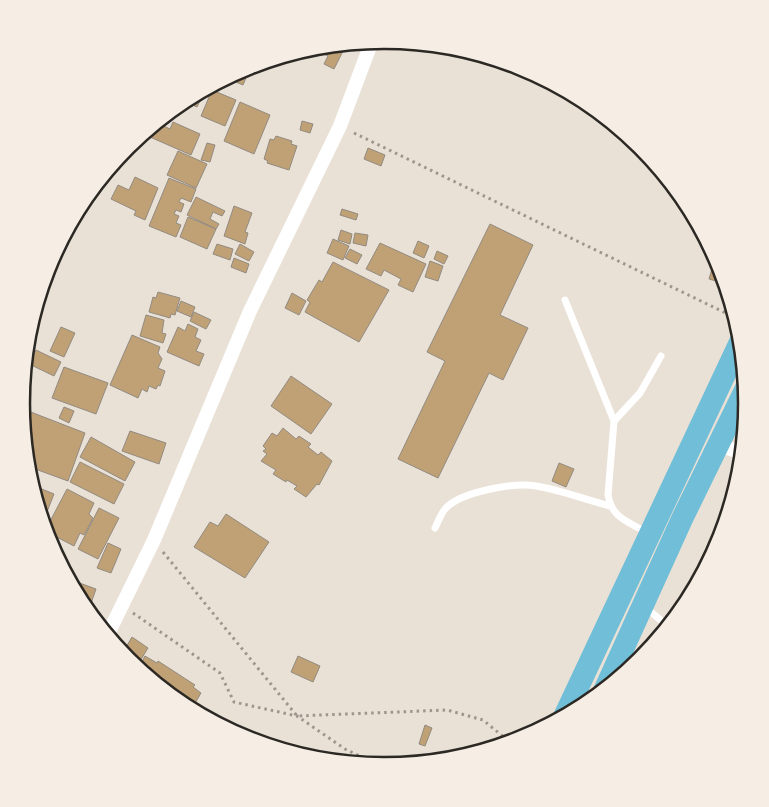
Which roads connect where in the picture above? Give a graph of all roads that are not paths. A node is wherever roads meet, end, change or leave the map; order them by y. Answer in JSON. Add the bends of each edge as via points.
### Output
{"nodes":[{"id":1,"x":369,"y":50,"type":"edge"},
{"id":2,"x":565,"y":300,"type":"dead end"},
{"id":3,"x":735,"y":354,"type":"edge"},
{"id":4,"x":661,"y":356,"type":"dead end"},
{"id":5,"x":739,"y":402,"type":"edge"},
{"id":6,"x":614,"y":421,"type":"junction"},
{"id":7,"x":718,"y":445,"type":"junction"},
{"id":8,"x":736,"y":451,"type":"edge"},
{"id":9,"x":610,"y":506,"type":"junction"},
{"id":10,"x":435,"y":528,"type":"dead end"},
{"id":11,"x":650,"y":534,"type":"junction"},
{"id":12,"x":643,"y":605,"type":"junction"},
{"id":13,"x":663,"y":622,"type":"edge"},
{"id":14,"x":111,"y":628,"type":"edge"},
{"id":15,"x":611,"y":676,"type":"edge"},
{"id":16,"x":570,"y":706,"type":"edge"}],
"edges":[{"from":1,"to":14,"type":"street","via":[[340,126],[250,311],[154,540]]},
{"from":2,"to":6,"type":"lane"},
{"from":3,"to":11,"type":"highway"},
{"from":4,"to":6,"type":"lane","via":[[640,394]]},
{"from":5,"to":7,"type":"highway"},
{"from":6,"to":9,"type":"lane","via":[[608,495]]},
{"from":7,"to":8,"type":"street"},
{"from":7,"to":12,"type":"highway"},
{"from":9,"to":10,"type":"lane","via":[[535,486],[522,486],[470,493],[459,498],[445,509]]},
{"from":9,"to":11,"type":"lane","via":[[617,515]]},
{"from":11,"to":16,"type":"highway"},
{"from":12,"to":13,"type":"lane"},
{"from":12,"to":15,"type":"highway"}]}
